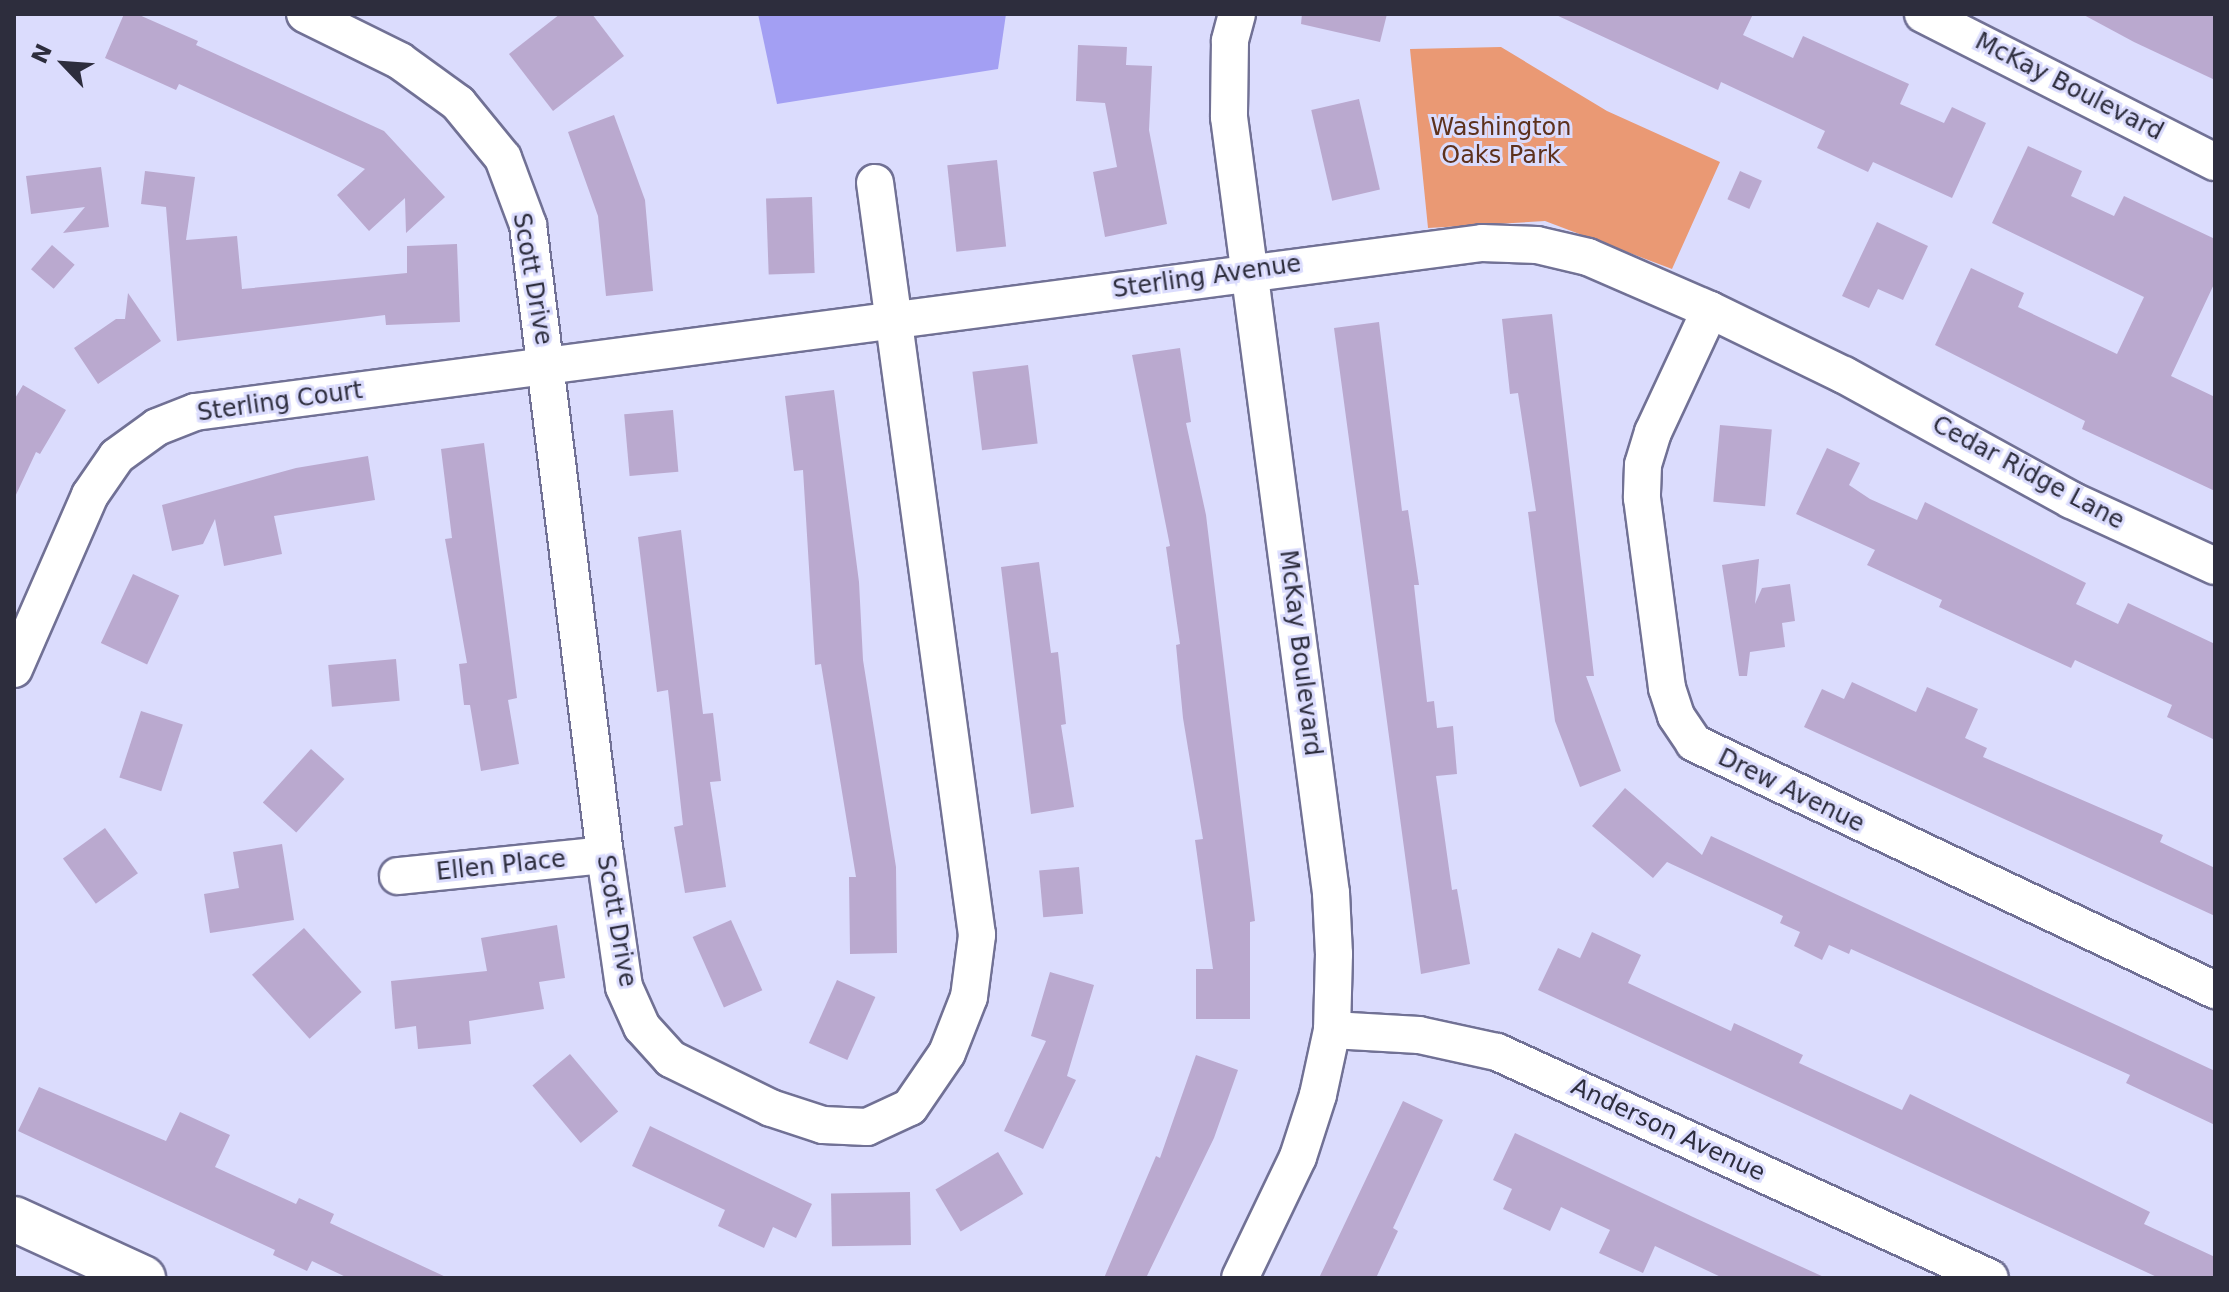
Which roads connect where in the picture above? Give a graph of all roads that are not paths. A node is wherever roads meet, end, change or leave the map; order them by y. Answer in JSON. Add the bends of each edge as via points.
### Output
{"nodes":[{"id":1,"x":1237,"y":14,"type":"edge"},
{"id":2,"x":1923,"y":14,"type":"edge"},
{"id":3,"x":311,"y":15,"type":"edge"},
{"id":4,"x":2215,"y":162,"type":"edge"},
{"id":5,"x":875,"y":183,"type":"dead end"},
{"id":6,"x":1251,"y":270,"type":"junction"},
{"id":7,"x":1710,"y":310,"type":"junction"},
{"id":8,"x":897,"y":319,"type":"junction"},
{"id":9,"x":547,"y":365,"type":"junction"},
{"id":10,"x":1844,"y":375,"type":"joint"},
{"id":11,"x":2215,"y":566,"type":"edge"},
{"id":12,"x":14,"y":669,"type":"edge"},
{"id":13,"x":605,"y":855,"type":"junction"},
{"id":14,"x":398,"y":876,"type":"dead end"},
{"id":15,"x":2215,"y":990,"type":"edge"},
{"id":16,"x":1332,"y":1030,"type":"junction"},
{"id":17,"x":14,"y":1219,"type":"edge"},
{"id":18,"x":143,"y":1278,"type":"edge"},
{"id":19,"x":1240,"y":1278,"type":"edge"},
{"id":20,"x":1990,"y":1278,"type":"edge"}],
"edges":[{"from":1,"to":6,"type":"street","name":"McKay Boulevard","via":[[1230,41],[1229,117]]},
{"from":2,"to":4,"type":"street","name":"McKay Boulevard"},
{"from":3,"to":9,"type":"street","name":"Scott Drive","via":[[400,61],[458,103],[503,158],[528,225]]},
{"from":5,"to":8,"type":"street","name":"Scott Drive"},
{"from":6,"to":7,"type":"street","name":"Sterling Avenue","via":[[1482,243],[1537,245],[1588,257]]},
{"from":6,"to":8,"type":"street","name":"Sterling Avenue"},
{"from":6,"to":16,"type":"street","name":"McKay Boulevard","via":[[1331,893]]},
{"from":7,"to":10,"type":"street","name":"Sterling Avenue"},
{"from":7,"to":15,"type":"street","name":"Drew Avenue","via":[[1643,465],[1642,498],[1667,688],[1676,716],[1694,743]]},
{"from":8,"to":9,"type":"street","name":"Sterling Avenue"},
{"from":8,"to":13,"type":"street","name":"Scott Drive","via":[[977,935],[969,997],[947,1053],[910,1107],[867,1127],[823,1125],[771,1108],[671,1059],[642,1027],[624,987]]},
{"from":9,"to":12,"type":"street","name":"Sterling Court","via":[[195,412],[157,427],[117,456],[90,495]]},
{"from":9,"to":13,"type":"street","name":"Scott Drive"},
{"from":10,"to":11,"type":"street","name":"Cedar Ridge Lane","via":[[2071,500]]},
{"from":13,"to":14,"type":"street","name":"Ellen Place"},
{"from":16,"to":19,"type":"street","name":"McKay Boulevard","via":[[1298,1157]]},
{"from":16,"to":20,"type":"street","name":"Anderson Avenue","via":[[1419,1035],[1497,1052]]},
{"from":17,"to":18,"type":"street"}]}
